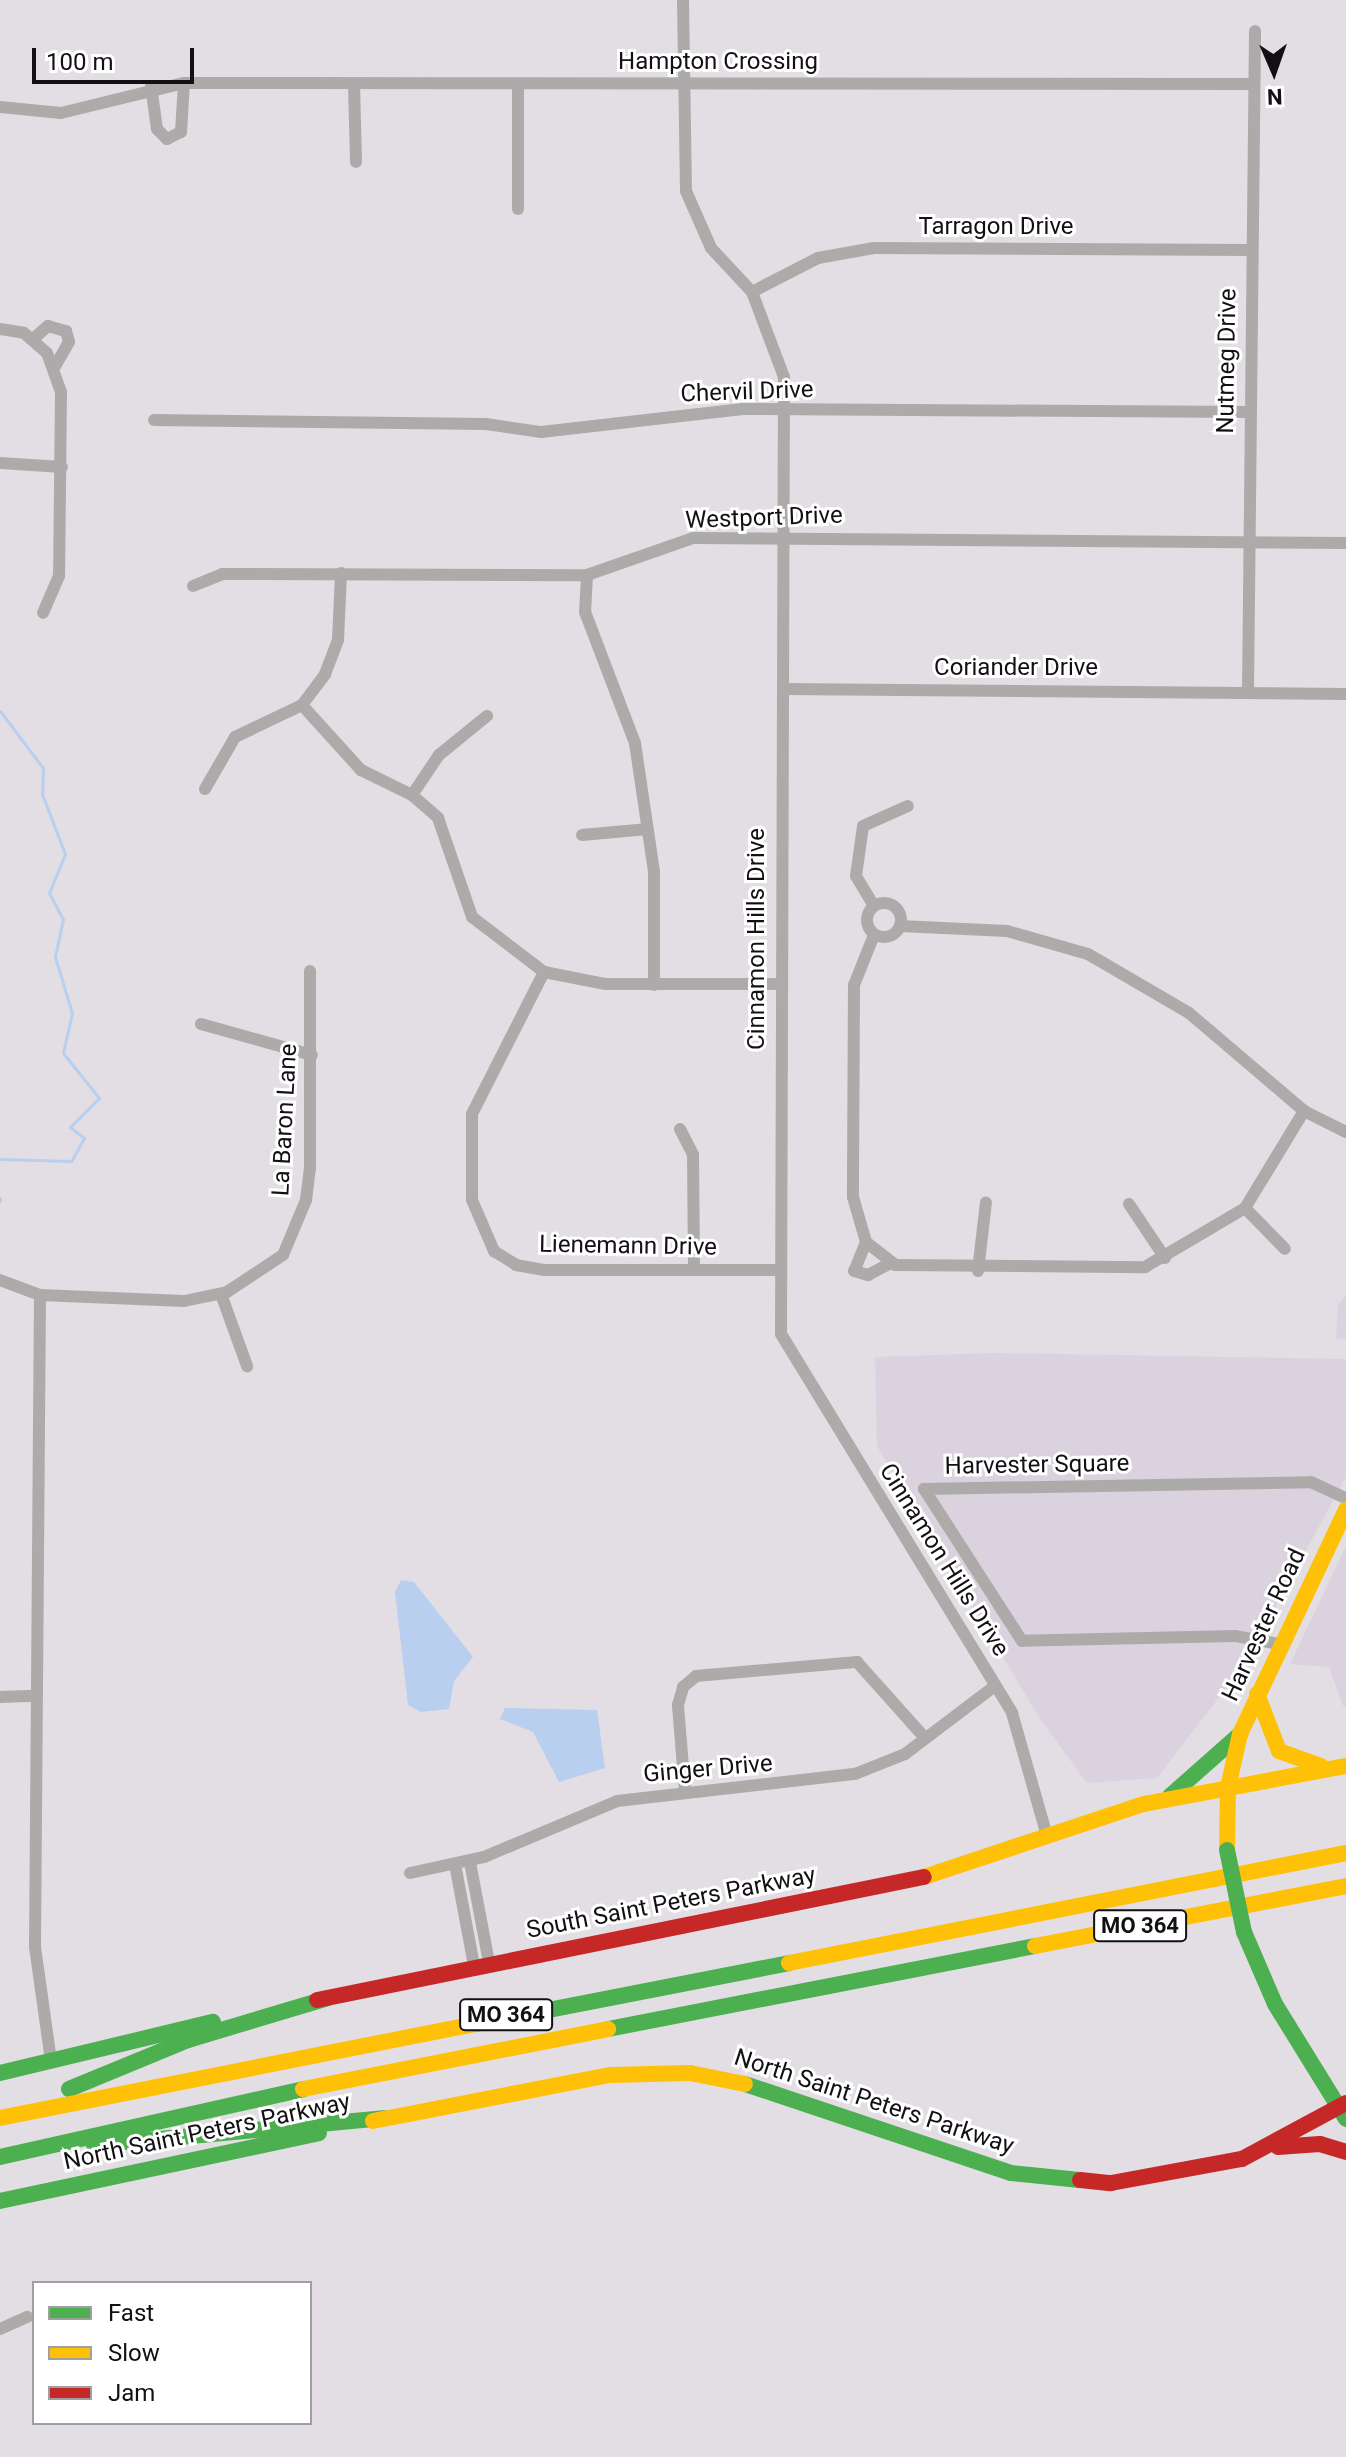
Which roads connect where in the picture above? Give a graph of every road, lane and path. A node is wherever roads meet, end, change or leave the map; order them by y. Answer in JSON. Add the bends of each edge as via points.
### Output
{"nodes":[{"id":1,"x":683,"y":0,"type":"edge"},
{"id":2,"x":1255,"y":31,"type":"dead end"},
{"id":3,"x":184,"y":83,"type":"junction"},
{"id":4,"x":354,"y":84,"type":"junction"},
{"id":5,"x":518,"y":84,"type":"junction"},
{"id":6,"x":684,"y":84,"type":"junction"},
{"id":7,"x":1253,"y":84,"type":"junction"},
{"id":8,"x":151,"y":86,"type":"junction"},
{"id":9,"x":0,"y":107,"type":"edge"},
{"id":10,"x":356,"y":162,"type":"dead end"},
{"id":11,"x":518,"y":209,"type":"dead end"},
{"id":12,"x":1250,"y":250,"type":"junction"},
{"id":13,"x":752,"y":292,"type":"junction"},
{"id":14,"x":0,"y":329,"type":"edge"},
{"id":15,"x":33,"y":339,"type":"junction"},
{"id":16,"x":55,"y":366,"type":"junction"},
{"id":17,"x":785,"y":411,"type":"junction"},
{"id":18,"x":1248,"y":412,"type":"junction"},
{"id":19,"x":154,"y":420,"type":"dead end"},
{"id":20,"x":0,"y":463,"type":"edge"},
{"id":21,"x":62,"y":467,"type":"junction"},
{"id":22,"x":782,"y":536,"type":"junction"},
{"id":23,"x":1249,"y":542,"type":"junction"},
{"id":24,"x":1346,"y":543,"type":"edge"},
{"id":25,"x":341,"y":573,"type":"junction"},
{"id":26,"x":587,"y":575,"type":"junction"},
{"id":27,"x":193,"y":586,"type":"dead end"},
{"id":28,"x":43,"y":613,"type":"dead end"},
{"id":29,"x":783,"y":689,"type":"junction"},
{"id":30,"x":1248,"y":692,"type":"junction"},
{"id":31,"x":1346,"y":694,"type":"edge"},
{"id":32,"x":302,"y":705,"type":"junction"},
{"id":33,"x":487,"y":716,"type":"dead end"},
{"id":34,"x":205,"y":789,"type":"dead end"},
{"id":35,"x":412,"y":795,"type":"junction"},
{"id":36,"x":908,"y":806,"type":"dead end"},
{"id":37,"x":648,"y":829,"type":"junction"},
{"id":38,"x":582,"y":835,"type":"dead end"},
{"id":39,"x":874,"y":906,"type":"junction"},
{"id":40,"x":900,"y":926,"type":"junction"},
{"id":41,"x":874,"y":935,"type":"junction"},
{"id":42,"x":310,"y":971,"type":"dead end"},
{"id":43,"x":544,"y":972,"type":"junction"},
{"id":44,"x":778,"y":984,"type":"junction"},
{"id":45,"x":654,"y":985,"type":"junction"},
{"id":46,"x":201,"y":1024,"type":"dead end"},
{"id":47,"x":312,"y":1055,"type":"junction"},
{"id":48,"x":1304,"y":1111,"type":"junction"},
{"id":49,"x":680,"y":1129,"type":"dead end"},
{"id":50,"x":1346,"y":1132,"type":"edge"},
{"id":51,"x":986,"y":1202,"type":"dead end"},
{"id":52,"x":1129,"y":1204,"type":"dead end"},
{"id":53,"x":1245,"y":1208,"type":"junction"},
{"id":54,"x":866,"y":1242,"type":"junction"},
{"id":55,"x":1285,"y":1249,"type":"dead end"},
{"id":56,"x":1165,"y":1258,"type":"junction"},
{"id":57,"x":891,"y":1263,"type":"junction"},
{"id":58,"x":694,"y":1269,"type":"junction"},
{"id":59,"x":780,"y":1270,"type":"junction"},
{"id":60,"x":978,"y":1271,"type":"junction"},
{"id":61,"x":0,"y":1280,"type":"edge"},
{"id":62,"x":221,"y":1294,"type":"junction"},
{"id":63,"x":40,"y":1295,"type":"junction"},
{"id":64,"x":247,"y":1366,"type":"dead end"},
{"id":65,"x":1346,"y":1498,"type":"edge"},
{"id":66,"x":1346,"y":1510,"type":"edge"},
{"id":67,"x":1279,"y":1644,"type":"junction"},
{"id":68,"x":995,"y":1686,"type":"junction"},
{"id":69,"x":1256,"y":1688,"type":"junction"},
{"id":70,"x":35,"y":1696,"type":"junction"},
{"id":71,"x":0,"y":1697,"type":"edge"},
{"id":72,"x":1240,"y":1734,"type":"junction"},
{"id":73,"x":925,"y":1738,"type":"junction"},
{"id":74,"x":1342,"y":1766,"type":"edge"},
{"id":75,"x":1228,"y":1787,"type":"junction"},
{"id":76,"x":685,"y":1791,"type":"junction"},
{"id":77,"x":1167,"y":1799,"type":"junction"},
{"id":78,"x":1047,"y":1836,"type":"junction"},
{"id":79,"x":1346,"y":1842,"type":"edge"},
{"id":80,"x":1346,"y":1853,"type":"edge"},
{"id":81,"x":470,"y":1862,"type":"junction"},
{"id":82,"x":1294,"y":1863,"type":"junction"},
{"id":83,"x":455,"y":1864,"type":"junction"},
{"id":84,"x":410,"y":1873,"type":"dead end"},
{"id":85,"x":1346,"y":1886,"type":"edge"},
{"id":86,"x":481,"y":1964,"type":"junction"},
{"id":87,"x":328,"y":1998,"type":"junction"},
{"id":88,"x":51,"y":2061,"type":"junction"},
{"id":89,"x":0,"y":2073,"type":"edge"},
{"id":90,"x":1344,"y":2110,"type":"edge"},
{"id":91,"x":17,"y":2114,"type":"junction"},
{"id":92,"x":0,"y":2118,"type":"edge"},
{"id":93,"x":384,"y":2118,"type":"junction"},
{"id":94,"x":48,"y":2146,"type":"junction"},
{"id":95,"x":1268,"y":2148,"type":"junction"},
{"id":96,"x":1346,"y":2152,"type":"edge"},
{"id":97,"x":0,"y":2157,"type":"edge"},
{"id":98,"x":0,"y":2201,"type":"edge"},
{"id":99,"x":27,"y":2317,"type":"dead end"},
{"id":100,"x":0,"y":2329,"type":"edge"}],
"edges":[{"from":1,"to":6,"type":"street","name":"Cinnamon Hills Drive"},
{"from":2,"to":7,"type":"street","name":"Nutmeg Drive"},
{"from":3,"to":4,"type":"street","name":"Hampton Crossing"},
{"from":3,"to":8,"type":"street","name":"Hampton Crossing"},
{"from":3,"to":8,"type":"street","via":[[181,132],[167,139],[157,129]]},
{"from":4,"to":5,"type":"street","name":"Hampton Crossing"},
{"from":4,"to":10,"type":"street"},
{"from":5,"to":6,"type":"street","name":"Hampton Crossing"},
{"from":5,"to":11,"type":"street"},
{"from":6,"to":7,"type":"street","name":"Hampton Crossing"},
{"from":6,"to":13,"type":"street","name":"Cinnamon Hills Drive","via":[[686,191],[711,248]]},
{"from":7,"to":12,"type":"street","name":"Nutmeg Drive"},
{"from":8,"to":9,"type":"street","name":"Hampton Crossing","via":[[61,113]]},
{"from":12,"to":13,"type":"street","name":"Tarragon Drive","via":[[846,251]]},
{"from":12,"to":18,"type":"street","name":"Nutmeg Drive"},
{"from":13,"to":17,"type":"street","name":"Cinnamon Hills Drive","via":[[784,377]]},
{"from":14,"to":15,"type":"street"},
{"from":15,"to":16,"type":"street"},
{"from":15,"to":16,"type":"street","via":[[48,326],[66,331],[69,342]]},
{"from":16,"to":21,"type":"street"},
{"from":17,"to":18,"type":"street","name":"Chervil Drive"},
{"from":17,"to":19,"type":"street","name":"Chervil Drive","via":[[689,411],[615,429],[541,432],[486,424]]},
{"from":17,"to":22,"type":"street","name":"Cinnamon Hills Drive"},
{"from":18,"to":23,"type":"street","name":"Nutmeg Drive"},
{"from":20,"to":21,"type":"street"},
{"from":21,"to":28,"type":"street","via":[[59,576]]},
{"from":22,"to":23,"type":"street","name":"Westport Drive"},
{"from":22,"to":26,"type":"street","name":"Westport Drive","via":[[682,540]]},
{"from":22,"to":29,"type":"street","name":"Cinnamon Hills Drive"},
{"from":23,"to":24,"type":"street","name":"Westport Drive"},
{"from":23,"to":30,"type":"street","name":"Nutmeg Drive"},
{"from":25,"to":26,"type":"street","name":"Westport Drive"},
{"from":25,"to":27,"type":"street","name":"Westport Drive","via":[[222,574]]},
{"from":25,"to":32,"type":"street","via":[[334,655]]},
{"from":26,"to":37,"type":"street","via":[[585,612],[627,711]]},
{"from":29,"to":30,"type":"street","name":"Coriander Drive"},
{"from":29,"to":44,"type":"street","name":"Cinnamon Hills Drive"},
{"from":30,"to":31,"type":"street","name":"Coriander Drive"},
{"from":32,"to":34,"type":"street","via":[[235,737]]},
{"from":32,"to":35,"type":"street","via":[[361,770]]},
{"from":33,"to":35,"type":"street","via":[[439,755]]},
{"from":35,"to":43,"type":"street","via":[[451,842],[472,917]]},
{"from":36,"to":39,"type":"street","via":[[863,826],[856,876]]},
{"from":37,"to":38,"type":"street"},
{"from":37,"to":45,"type":"street"},
{"from":39,"to":40,"type":"street","via":[[893,905]]},
{"from":39,"to":41,"type":"street","via":[[867,919]]},
{"from":40,"to":41,"type":"street","via":[[889,937]]},
{"from":40,"to":48,"type":"street","via":[[1007,931],[1073,941],[1189,1013]]},
{"from":41,"to":54,"type":"street","via":[[854,985],[853,1197]]},
{"from":42,"to":47,"type":"street","name":"La Baron Lane"},
{"from":43,"to":45,"type":"street","via":[[568,980]]},
{"from":43,"to":58,"type":"street","name":"Lienemann Drive","via":[[477,1097],[476,1221],[494,1251],[516,1265]]},
{"from":44,"to":45,"type":"street"},
{"from":44,"to":59,"type":"street","name":"Cinnamon Hills Drive"},
{"from":46,"to":47,"type":"street"},
{"from":47,"to":62,"type":"street","name":"La Baron Lane","via":[[306,1200],[283,1255]]},
{"from":48,"to":50,"type":"street"},
{"from":48,"to":53,"type":"street"},
{"from":49,"to":58,"type":"street","via":[[693,1155]]},
{"from":51,"to":60,"type":"street"},
{"from":52,"to":56,"type":"street"},
{"from":53,"to":55,"type":"street"},
{"from":53,"to":56,"type":"street"},
{"from":54,"to":57,"type":"street"},
{"from":54,"to":57,"type":"street","via":[[854,1271],[868,1275]]},
{"from":56,"to":60,"type":"street","via":[[1128,1272]]},
{"from":57,"to":60,"type":"street"},
{"from":58,"to":59,"type":"street","name":"Lienemann Drive"},
{"from":59,"to":68,"type":"street","name":"Cinnamon Hills Drive","via":[[789,1351]]},
{"from":61,"to":63,"type":"street","name":"La Baron Lane"},
{"from":62,"to":63,"type":"street","name":"La Baron Lane","via":[[133,1303]]},
{"from":62,"to":64,"type":"street"},
{"from":63,"to":70,"type":"street"},
{"from":65,"to":67,"type":"street","name":"Harvester Square","via":[[1311,1482],[924,1489],[1022,1641],[1235,1636]]},
{"from":66,"to":67,"type":"main road","name":"Harvester Road"},
{"from":67,"to":69,"type":"main road","name":"Harvester Road"},
{"from":68,"to":73,"type":"street","name":"Ginger Drive"},
{"from":68,"to":78,"type":"street","name":"Cinnamon Hills Drive","via":[[1019,1733]]},
{"from":69,"to":72,"type":"main road","name":"Harvester Road"},
{"from":69,"to":74,"type":"main road","via":[[1261,1719],[1279,1751],[1300,1763]]},
{"from":70,"to":71,"type":"street"},
{"from":70,"to":88,"type":"street","via":[[35,1947]]},
{"from":72,"to":75,"type":"main road","name":"Harvester Road"},
{"from":72,"to":77,"type":"main road"},
{"from":73,"to":76,"type":"street","name":"Ginger Drive","via":[[895,1760],[842,1778]]},
{"from":73,"to":76,"type":"street","via":[[857,1662],[696,1676],[683,1687],[678,1705]]},
{"from":74,"to":75,"type":"main road","name":"South Saint Peters Parkway"},
{"from":75,"to":77,"type":"main road","name":"South Saint Peters Parkway"},
{"from":75,"to":90,"type":"main road","name":"Harvester Road","bridge":true,"via":[[1227,1850],[1244,1932],[1275,2004]]},
{"from":76,"to":81,"type":"street","name":"Ginger Drive","via":[[598,1807]]},
{"from":77,"to":78,"type":"main road","name":"South Saint Peters Parkway"},
{"from":78,"to":86,"type":"main road","name":"South Saint Peters Parkway","via":[[919,1879]]},
{"from":79,"to":82,"type":"main road"},
{"from":80,"to":82,"type":"main road","number":"MO 364"},
{"from":81,"to":83,"type":"street","name":"Ginger Drive"},
{"from":81,"to":86,"type":"street"},
{"from":82,"to":91,"type":"main road","number":"MO 364"},
{"from":83,"to":84,"type":"street","name":"Ginger Drive"},
{"from":83,"to":86,"type":"street"},
{"from":85,"to":94,"type":"main road","number":"MO 364","via":[[359,2077]]},
{"from":86,"to":87,"type":"main road","name":"South Saint Peters Parkway"},
{"from":87,"to":88,"type":"main road","name":"South Saint Peters Parkway"},
{"from":87,"to":91,"type":"main road","via":[[188,2040]]},
{"from":88,"to":89,"type":"main road","name":"South Saint Peters Parkway"},
{"from":90,"to":95,"type":"main road","name":"North Saint Peters Parkway"},
{"from":91,"to":92,"type":"main road","number":"MO 364"},
{"from":93,"to":94,"type":"main road","via":[[150,2143]]},
{"from":93,"to":95,"type":"main road","name":"North Saint Peters Parkway","via":[[610,2075],[668,2072],[747,2082],[972,2161],[1051,2180],[1170,2178]]},
{"from":93,"to":98,"type":"main road","name":"North Saint Peters Parkway"},
{"from":94,"to":97,"type":"main road","number":"MO 364"},
{"from":95,"to":96,"type":"main road","via":[[1320,2144]]},
{"from":99,"to":100,"type":"street"}]}
